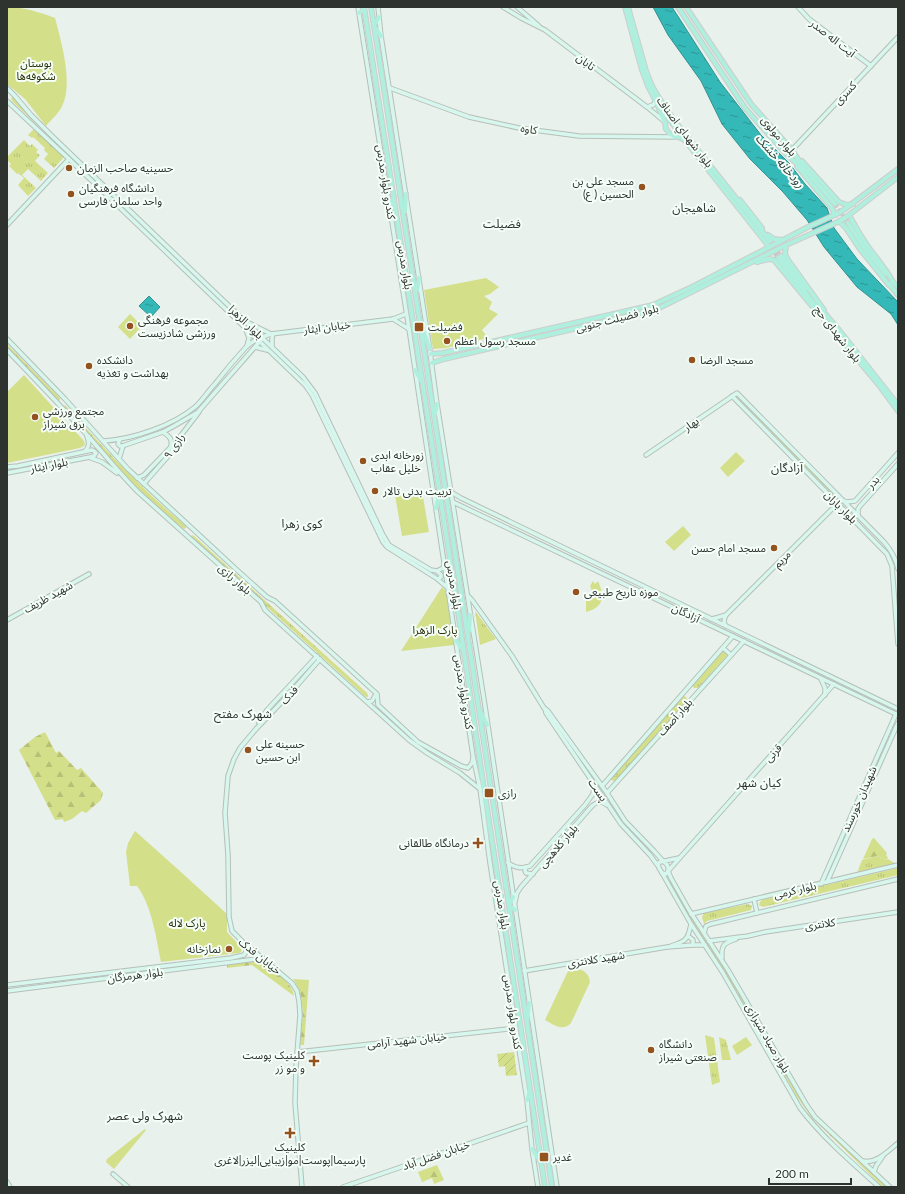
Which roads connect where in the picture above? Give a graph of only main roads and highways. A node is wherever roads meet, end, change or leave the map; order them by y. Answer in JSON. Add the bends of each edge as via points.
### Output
{"nodes":[{"id":1,"x":358,"y":7,"type":"edge"},
{"id":2,"x":371,"y":7,"type":"edge"},
{"id":3,"x":378,"y":7,"type":"edge"},
{"id":4,"x":503,"y":7,"type":"edge"},
{"id":5,"x":517,"y":7,"type":"edge"},
{"id":6,"x":624,"y":7,"type":"edge"},
{"id":7,"x":628,"y":7,"type":"edge"},
{"id":8,"x":678,"y":7,"type":"edge"},
{"id":9,"x":686,"y":7,"type":"edge"},
{"id":10,"x":798,"y":7,"type":"edge"},
{"id":11,"x":364,"y":8,"type":"edge"},
{"id":12,"x":359,"y":14,"type":"junction"},
{"id":13,"x":366,"y":18,"type":"junction"},
{"id":14,"x":379,"y":18,"type":"junction"},
{"id":15,"x":374,"y":26,"type":"junction"},
{"id":16,"x":699,"y":26,"type":"junction"},
{"id":17,"x":693,"y":29,"type":"junction"},
{"id":18,"x":545,"y":30,"type":"junction"},
{"id":19,"x":381,"y":36,"type":"junction"},
{"id":20,"x":898,"y":37,"type":"edge"},
{"id":21,"x":871,"y":66,"type":"junction"},
{"id":22,"x":370,"y":80,"type":"junction"},
{"id":23,"x":375,"y":80,"type":"junction"},
{"id":24,"x":7,"y":88,"type":"edge"},
{"id":25,"x":390,"y":88,"type":"junction"},
{"id":26,"x":16,"y":96,"type":"junction"},
{"id":27,"x":658,"y":100,"type":"junction"},
{"id":28,"x":8,"y":102,"type":"edge"},
{"id":29,"x":647,"y":107,"type":"junction"},
{"id":30,"x":665,"y":123,"type":"junction"},
{"id":31,"x":666,"y":129,"type":"junction"},
{"id":32,"x":659,"y":136,"type":"junction"},
{"id":33,"x":674,"y":137,"type":"junction"},
{"id":34,"x":792,"y":150,"type":"junction"},
{"id":35,"x":787,"y":155,"type":"junction"},
{"id":36,"x":395,"y":157,"type":"junction"},
{"id":37,"x":388,"y":158,"type":"junction"},
{"id":38,"x":69,"y":159,"type":"junction"},
{"id":39,"x":898,"y":169,"type":"edge"},
{"id":40,"x":806,"y":172,"type":"junction"},
{"id":41,"x":898,"y":177,"type":"edge"},
{"id":42,"x":724,"y":183,"type":"junction"},
{"id":43,"x":109,"y":191,"type":"junction"},
{"id":44,"x":105,"y":194,"type":"junction"},
{"id":45,"x":406,"y":194,"type":"junction"},
{"id":46,"x":394,"y":196,"type":"junction"},
{"id":47,"x":835,"y":204,"type":"tunnel mouth"},
{"id":48,"x":853,"y":204,"type":"junction"},
{"id":49,"x":390,"y":207,"type":"junction"},
{"id":50,"x":849,"y":215,"type":"junction"},
{"id":51,"x":835,"y":216,"type":"junction"},
{"id":52,"x":404,"y":217,"type":"junction"},
{"id":53,"x":839,"y":221,"type":"junction"},
{"id":54,"x":848,"y":223,"type":"tunnel mouth"},
{"id":55,"x":7,"y":224,"type":"edge"},
{"id":56,"x":761,"y":237,"type":"junction"},
{"id":57,"x":784,"y":240,"type":"junction"},
{"id":58,"x":786,"y":246,"type":"junction"},
{"id":59,"x":761,"y":252,"type":"junction"},
{"id":60,"x":779,"y":257,"type":"tunnel mouth"},
{"id":61,"x":738,"y":269,"type":"junction"},
{"id":62,"x":723,"y":271,"type":"junction"},
{"id":63,"x":726,"y":275,"type":"junction"},
{"id":64,"x":419,"y":278,"type":"junction"},
{"id":65,"x":891,"y":283,"type":"junction"},
{"id":66,"x":898,"y":287,"type":"edge"},
{"id":67,"x":416,"y":295,"type":"junction"},
{"id":68,"x":898,"y":295,"type":"edge"},
{"id":69,"x":222,"y":299,"type":"junction"},
{"id":70,"x":218,"y":302,"type":"junction"},
{"id":71,"x":406,"y":314,"type":"junction"},
{"id":72,"x":825,"y":317,"type":"junction"},
{"id":73,"x":393,"y":319,"type":"junction"},
{"id":74,"x":245,"y":320,"type":"junction"},
{"id":75,"x":420,"y":324,"type":"junction"},
{"id":76,"x":246,"y":329,"type":"junction"},
{"id":77,"x":409,"y":329,"type":"junction"},
{"id":78,"x":272,"y":334,"type":"junction"},
{"id":79,"x":263,"y":338,"type":"junction"},
{"id":80,"x":7,"y":339,"type":"edge"},
{"id":81,"x":258,"y":341,"type":"junction"},
{"id":82,"x":487,"y":343,"type":"junction"},
{"id":83,"x":247,"y":346,"type":"junction"},
{"id":84,"x":272,"y":347,"type":"junction"},
{"id":85,"x":253,"y":349,"type":"junction"},
{"id":86,"x":488,"y":349,"type":"junction"},
{"id":87,"x":7,"y":350,"type":"edge"},
{"id":88,"x":270,"y":352,"type":"junction"},
{"id":89,"x":430,"y":352,"type":"junction"},
{"id":90,"x":443,"y":353,"type":"junction"},
{"id":91,"x":444,"y":359,"type":"junction"},
{"id":92,"x":432,"y":363,"type":"junction"},
{"id":93,"x":415,"y":370,"type":"junction"},
{"id":94,"x":423,"y":384,"type":"junction"},
{"id":95,"x":736,"y":393,"type":"joint"},
{"id":96,"x":732,"y":396,"type":"junction"},
{"id":97,"x":65,"y":400,"type":"junction"},
{"id":98,"x":437,"y":404,"type":"junction"},
{"id":99,"x":60,"y":405,"type":"junction"},
{"id":100,"x":203,"y":406,"type":"junction"},
{"id":101,"x":898,"y":406,"type":"edge"},
{"id":102,"x":898,"y":410,"type":"edge"},
{"id":103,"x":434,"y":415,"type":"junction"},
{"id":104,"x":163,"y":432,"type":"junction"},
{"id":105,"x":86,"y":434,"type":"junction"},
{"id":106,"x":120,"y":439,"type":"junction"},
{"id":107,"x":104,"y":441,"type":"junction"},
{"id":108,"x":123,"y":446,"type":"junction"},
{"id":109,"x":171,"y":449,"type":"junction"},
{"id":110,"x":85,"y":451,"type":"junction"},
{"id":111,"x":898,"y":453,"type":"edge"},
{"id":112,"x":646,"y":455,"type":"dead end"},
{"id":113,"x":90,"y":457,"type":"junction"},
{"id":114,"x":119,"y":460,"type":"junction"},
{"id":115,"x":434,"y":460,"type":"junction"},
{"id":116,"x":441,"y":460,"type":"junction"},
{"id":117,"x":898,"y":464,"type":"edge"},
{"id":118,"x":7,"y":467,"type":"edge"},
{"id":119,"x":813,"y":470,"type":"junction"},
{"id":120,"x":7,"y":473,"type":"edge"},
{"id":121,"x":808,"y":474,"type":"junction"},
{"id":122,"x":144,"y":475,"type":"junction"},
{"id":123,"x":122,"y":476,"type":"junction"},
{"id":124,"x":137,"y":478,"type":"junction"},
{"id":125,"x":148,"y":479,"type":"junction"},
{"id":126,"x":144,"y":484,"type":"junction"},
{"id":127,"x":451,"y":492,"type":"junction"},
{"id":128,"x":439,"y":493,"type":"junction"},
{"id":129,"x":461,"y":498,"type":"junction"},
{"id":130,"x":843,"y":500,"type":"junction"},
{"id":131,"x":855,"y":501,"type":"junction"},
{"id":132,"x":453,"y":502,"type":"junction"},
{"id":133,"x":458,"y":504,"type":"junction"},
{"id":134,"x":838,"y":504,"type":"junction"},
{"id":135,"x":860,"y":506,"type":"junction"},
{"id":136,"x":436,"y":508,"type":"junction"},
{"id":137,"x":858,"y":516,"type":"junction"},
{"id":138,"x":193,"y":530,"type":"junction"},
{"id":139,"x":187,"y":536,"type":"junction"},
{"id":140,"x":444,"y":565,"type":"junction"},
{"id":141,"x":898,"y":569,"type":"edge"},
{"id":142,"x":437,"y":571,"type":"junction"},
{"id":143,"x":89,"y":574,"type":"dead end"},
{"id":144,"x":438,"y":579,"type":"junction"},
{"id":145,"x":634,"y":582,"type":"junction"},
{"id":146,"x":632,"y":587,"type":"junction"},
{"id":147,"x":448,"y":588,"type":"junction"},
{"id":148,"x":468,"y":596,"type":"junction"},
{"id":149,"x":479,"y":610,"type":"junction"},
{"id":150,"x":470,"y":612,"type":"junction"},
{"id":151,"x":726,"y":615,"type":"junction"},
{"id":152,"x":709,"y":618,"type":"junction"},
{"id":153,"x":7,"y":620,"type":"edge"},
{"id":154,"x":728,"y":627,"type":"junction"},
{"id":155,"x":733,"y":636,"type":"junction"},
{"id":156,"x":468,"y":638,"type":"junction"},
{"id":157,"x":456,"y":640,"type":"junction"},
{"id":158,"x":744,"y":641,"type":"junction"},
{"id":159,"x":898,"y":644,"type":"edge"},
{"id":160,"x":723,"y":648,"type":"junction"},
{"id":161,"x":464,"y":651,"type":"junction"},
{"id":162,"x":731,"y":655,"type":"junction"},
{"id":163,"x":317,"y":656,"type":"junction"},
{"id":164,"x":320,"y":659,"type":"junction"},
{"id":165,"x":310,"y":664,"type":"junction"},
{"id":166,"x":314,"y":666,"type":"junction"},
{"id":167,"x":821,"y":678,"type":"junction"},
{"id":168,"x":834,"y":684,"type":"junction"},
{"id":169,"x":826,"y":693,"type":"junction"},
{"id":170,"x":377,"y":694,"type":"junction"},
{"id":171,"x":868,"y":694,"type":"junction"},
{"id":172,"x":865,"y":699,"type":"junction"},
{"id":173,"x":368,"y":702,"type":"junction"},
{"id":174,"x":898,"y":704,"type":"edge"},
{"id":175,"x":893,"y":706,"type":"junction"},
{"id":176,"x":479,"y":708,"type":"junction"},
{"id":177,"x":898,"y":709,"type":"edge"},
{"id":178,"x":897,"y":714,"type":"edge"},
{"id":179,"x":894,"y":720,"type":"junction"},
{"id":180,"x":898,"y":723,"type":"edge"},
{"id":181,"x":487,"y":724,"type":"junction"},
{"id":182,"x":256,"y":729,"type":"junction"},
{"id":183,"x":560,"y":732,"type":"junction"},
{"id":184,"x":474,"y":756,"type":"junction"},
{"id":185,"x":588,"y":767,"type":"junction"},
{"id":186,"x":584,"y":770,"type":"junction"},
{"id":187,"x":495,"y":778,"type":"junction"},
{"id":188,"x":609,"y":778,"type":"junction"},
{"id":189,"x":616,"y":783,"type":"junction"},
{"id":190,"x":490,"y":784,"type":"junction"},
{"id":191,"x":594,"y":784,"type":"junction"},
{"id":192,"x":602,"y":786,"type":"junction"},
{"id":193,"x":480,"y":789,"type":"junction"},
{"id":194,"x":607,"y":793,"type":"junction"},
{"id":195,"x":586,"y":803,"type":"junction"},
{"id":196,"x":609,"y":806,"type":"junction"},
{"id":197,"x":591,"y":807,"type":"junction"},
{"id":198,"x":500,"y":848,"type":"junction"},
{"id":199,"x":494,"y":849,"type":"junction"},
{"id":200,"x":654,"y":851,"type":"junction"},
{"id":201,"x":650,"y":855,"type":"junction"},
{"id":202,"x":680,"y":858,"type":"junction"},
{"id":203,"x":663,"y":861,"type":"junction"},
{"id":204,"x":508,"y":863,"type":"junction"},
{"id":205,"x":658,"y":866,"type":"junction"},
{"id":206,"x":898,"y":866,"type":"edge"},
{"id":207,"x":526,"y":867,"type":"junction"},
{"id":208,"x":668,"y":871,"type":"junction"},
{"id":209,"x":662,"y":873,"type":"junction"},
{"id":210,"x":533,"y":874,"type":"junction"},
{"id":211,"x":671,"y":878,"type":"junction"},
{"id":212,"x":898,"y":879,"type":"edge"},
{"id":213,"x":666,"y":881,"type":"junction"},
{"id":214,"x":827,"y":882,"type":"junction"},
{"id":215,"x":821,"y":884,"type":"junction"},
{"id":216,"x":501,"y":896,"type":"junction"},
{"id":217,"x":513,"y":897,"type":"junction"},
{"id":218,"x":754,"y":899,"type":"junction"},
{"id":219,"x":496,"y":903,"type":"junction"},
{"id":220,"x":514,"y":903,"type":"junction"},
{"id":221,"x":509,"y":906,"type":"junction"},
{"id":222,"x":503,"y":908,"type":"junction"},
{"id":223,"x":515,"y":910,"type":"junction"},
{"id":224,"x":898,"y":912,"type":"edge"},
{"id":225,"x":757,"y":913,"type":"junction"},
{"id":226,"x":691,"y":914,"type":"junction"},
{"id":227,"x":691,"y":924,"type":"junction"},
{"id":228,"x":704,"y":933,"type":"junction"},
{"id":229,"x":688,"y":936,"type":"junction"},
{"id":230,"x":742,"y":937,"type":"junction"},
{"id":231,"x":709,"y":941,"type":"junction"},
{"id":232,"x":693,"y":945,"type":"junction"},
{"id":233,"x":705,"y":946,"type":"junction"},
{"id":234,"x":249,"y":947,"type":"junction"},
{"id":235,"x":667,"y":948,"type":"junction"},
{"id":236,"x":231,"y":958,"type":"junction"},
{"id":237,"x":263,"y":958,"type":"junction"},
{"id":238,"x":722,"y":960,"type":"junction"},
{"id":239,"x":231,"y":963,"type":"junction"},
{"id":240,"x":507,"y":968,"type":"junction"},
{"id":241,"x":524,"y":971,"type":"junction"},
{"id":242,"x":513,"y":974,"type":"junction"},
{"id":243,"x":509,"y":981,"type":"junction"},
{"id":244,"x":7,"y":985,"type":"edge"},
{"id":245,"x":7,"y":991,"type":"edge"},
{"id":246,"x":529,"y":1003,"type":"junction"},
{"id":247,"x":527,"y":1024,"type":"junction"},
{"id":248,"x":516,"y":1028,"type":"junction"},
{"id":249,"x":298,"y":1052,"type":"junction"},
{"id":250,"x":781,"y":1062,"type":"junction"},
{"id":251,"x":775,"y":1065,"type":"junction"},
{"id":252,"x":530,"y":1092,"type":"junction"},
{"id":253,"x":527,"y":1100,"type":"junction"},
{"id":254,"x":544,"y":1101,"type":"junction"},
{"id":255,"x":539,"y":1102,"type":"junction"},
{"id":256,"x":529,"y":1123,"type":"junction"},
{"id":257,"x":898,"y":1143,"type":"edge"},
{"id":258,"x":532,"y":1149,"type":"junction"},
{"id":259,"x":884,"y":1155,"type":"junction"},
{"id":260,"x":863,"y":1161,"type":"junction"},
{"id":261,"x":542,"y":1163,"type":"junction"},
{"id":262,"x":554,"y":1167,"type":"junction"},
{"id":263,"x":549,"y":1169,"type":"junction"},
{"id":264,"x":874,"y":1172,"type":"junction"},
{"id":265,"x":113,"y":1174,"type":"dead end"},
{"id":266,"x":7,"y":1182,"type":"edge"},
{"id":267,"x":10,"y":1187,"type":"edge"},
{"id":268,"x":128,"y":1187,"type":"edge"},
{"id":269,"x":302,"y":1187,"type":"edge"},
{"id":270,"x":343,"y":1187,"type":"edge"},
{"id":271,"x":538,"y":1187,"type":"edge"},
{"id":272,"x":545,"y":1187,"type":"edge"},
{"id":273,"x":552,"y":1187,"type":"edge"},
{"id":274,"x":557,"y":1187,"type":"edge"},
{"id":275,"x":879,"y":1187,"type":"edge"},
{"id":276,"x":890,"y":1187,"type":"edge"}],
"edges":[{"from":1,"to":12,"type":"main road","name":"کندرو بلوار مدرس"},
{"from":2,"to":15,"type":"main road","name":"بلوار مدرس"},
{"from":3,"to":14,"type":"main road","name":"کندرو بلوار مدرس"},
{"from":4,"to":18,"type":"main road","name":"تابان"},
{"from":5,"to":18,"type":"main road"},
{"from":6,"to":27,"type":"main road","name":"بلوار شهداي اصناف","via":[[642,70],[648,86]]},
{"from":7,"to":27,"type":"main road","name":"بلوار شهداي اصناف","via":[[646,71]]},
{"from":8,"to":17,"type":"main road","name":"بلوار مولوی"},
{"from":9,"to":16,"type":"main road","name":"بلوار مولوی"},
{"from":10,"to":21,"type":"main road","name":"آیت اله صدر","via":[[809,19]]},
{"from":11,"to":12,"type":"main road"},
{"from":11,"to":13,"type":"main road","name":"بلوار مدرس"},
{"from":12,"to":13,"type":"main road"},
{"from":12,"to":22,"type":"main road","name":"کندرو بلوار مدرس"},
{"from":13,"to":23,"type":"main road","name":"بلوار مدرس"},
{"from":14,"to":15,"type":"main road"},
{"from":14,"to":19,"type":"main road","name":"کندرو بلوار مدرس"},
{"from":15,"to":19,"type":"main road"},
{"from":15,"to":36,"type":"main road","name":"بلوار مدرس"},
{"from":16,"to":17,"type":"main road"},
{"from":16,"to":34,"type":"main road","name":"بلوار مولوی","via":[[751,104]]},
{"from":17,"to":35,"type":"main road","name":"بلوار مولوی","via":[[746,108]]},
{"from":18,"to":29,"type":"main road","name":"تابان"},
{"from":19,"to":25,"type":"main road","name":"کندرو بلوار مدرس"},
{"from":20,"to":21,"type":"main road","name":"کسری"},
{"from":21,"to":34,"type":"main road","name":"کسری"},
{"from":22,"to":23,"type":"main road"},
{"from":22,"to":49,"type":"main road","name":"کندرو بلوار مدرس"},
{"from":23,"to":37,"type":"main road","name":"بلوار مدرس"},
{"from":24,"to":26,"type":"main road","name":"بلوار الزهرا"},
{"from":25,"to":32,"type":"main road","name":"کاوه","via":[[469,117],[519,128],[579,136]]},
{"from":25,"to":45,"type":"main road","name":"کندرو بلوار مدرس"},
{"from":26,"to":28,"type":"main road","via":[[9,96]]},
{"from":26,"to":43,"type":"main road","name":"بلوار الزهرا","via":[[31,115]]},
{"from":27,"to":29,"type":"main road"},
{"from":27,"to":30,"type":"main road","name":"بلوار شهداي اصناف"},
{"from":27,"to":33,"type":"main road","via":[[678,131]]},
{"from":27,"to":42,"type":"main road","name":"بلوار شهداي اصناف"},
{"from":28,"to":38,"type":"main road","name":"بلوار الزهرا"},
{"from":29,"to":30,"type":"main road","name":"تابان"},
{"from":30,"to":31,"type":"main road","name":"بلوار شهداي اصناف"},
{"from":31,"to":32,"type":"main road"},
{"from":31,"to":33,"type":"main road"},
{"from":32,"to":33,"type":"main road","name":"کاوه"},
{"from":33,"to":56,"type":"main road","name":"بلوار شهداي اصناف","via":[[687,143]]},
{"from":34,"to":40,"type":"main road","name":"بلوار مولوی"},
{"from":34,"to":48,"type":"main road","via":[[839,202]]},
{"from":35,"to":40,"type":"main road","name":"بلوار مولوی"},
{"from":35,"to":51,"type":"main road","via":[[832,208]]},
{"from":36,"to":37,"type":"main road"},
{"from":36,"to":52,"type":"main road","name":"بلوار مدرس"},
{"from":37,"to":46,"type":"main road","name":"بلوار مدرس"},
{"from":38,"to":44,"type":"main road","name":"بلوار الزهرا"},
{"from":38,"to":55,"type":"main road"},
{"from":39,"to":48,"type":"main road","name":"بلوار فضیلت جنوبی"},
{"from":40,"to":47,"type":"main road"},
{"from":41,"to":50,"type":"main road","name":"بلوار فضیلت جنوبی"},
{"from":42,"to":56,"type":"main road","name":"بلوار شهداي اصناف","via":[[768,242]]},
{"from":42,"to":57,"type":"main road","via":[[769,237]]},
{"from":43,"to":44,"type":"main road"},
{"from":43,"to":69,"type":"main road","name":"بلوار الزهرا"},
{"from":44,"to":70,"type":"main road","name":"بلوار الزهرا"},
{"from":45,"to":52,"type":"main road"},
{"from":45,"to":64,"type":"main road","name":"کندرو بلوار مدرس"},
{"from":46,"to":49,"type":"main road"},
{"from":46,"to":94,"type":"main road","name":"بلوار مدرس"},
{"from":48,"to":51,"type":"main road","name":"بلوار فضیلت جنوبی","bridge":true},
{"from":49,"to":71,"type":"main road","name":"کندرو بلوار مدرس"},
{"from":50,"to":53,"type":"main road","name":"بلوار فضیلت جنوبی","bridge":true},
{"from":50,"to":65,"type":"main road","via":[[865,242],[888,272]]},
{"from":51,"to":57,"type":"main road","name":"بلوار فضیلت جنوبی"},
{"from":52,"to":67,"type":"main road","name":"بلوار مدرس"},
{"from":53,"to":58,"type":"main road","name":"بلوار فضیلت جنوبی"},
{"from":53,"to":65,"type":"main road"},
{"from":54,"to":65,"type":"main road"},
{"from":56,"to":59,"type":"main road"},
{"from":57,"to":59,"type":"main road","name":"بلوار فضیلت جنوبی"},
{"from":58,"to":61,"type":"main road","name":"بلوار فضیلت جنوبی"},
{"from":58,"to":72,"type":"main road","via":[[785,254],[788,260],[819,302]]},
{"from":59,"to":62,"type":"main road","name":"بلوار فضیلت جنوبی"},
{"from":60,"to":72,"type":"main road","name":"بلوار شهدای حج"},
{"from":61,"to":63,"type":"main road","name":"بلوار فضیلت جنوبی"},
{"from":61,"to":72,"type":"main road","via":[[769,258],[774,260]]},
{"from":62,"to":63,"type":"main road"},
{"from":62,"to":82,"type":"main road","name":"بلوار فضیلت جنوبی","via":[[653,304]]},
{"from":63,"to":86,"type":"main road","name":"بلوار فضیلت جنوبی","via":[[655,310]]},
{"from":64,"to":67,"type":"main road"},
{"from":64,"to":89,"type":"main road","name":"کندرو بلوار مدرس"},
{"from":65,"to":66,"type":"main road"},
{"from":65,"to":68,"type":"main road"},
{"from":67,"to":75,"type":"main road","name":"بلوار مدرس"},
{"from":69,"to":70,"type":"main road"},
{"from":69,"to":74,"type":"main road","name":"بلوار الزهرا"},
{"from":70,"to":76,"type":"main road","name":"بلوار الزهرا"},
{"from":71,"to":73,"type":"main road","name":"خیابان ایثار"},
{"from":71,"to":77,"type":"main road","name":"کندرو بلوار مدرس"},
{"from":72,"to":101,"type":"main road","name":"بلوار شهدای حج"},
{"from":72,"to":102,"type":"main road","name":"بلوار شهدای حج"},
{"from":73,"to":77,"type":"main road"},
{"from":73,"to":78,"type":"main road","name":"خیابان ایثار"},
{"from":74,"to":78,"type":"main road"},
{"from":74,"to":79,"type":"main road","name":"بلوار الزهرا"},
{"from":75,"to":89,"type":"main road"},
{"from":75,"to":103,"type":"main road","name":"بلوار مدرس"},
{"from":76,"to":81,"type":"main road","name":"بلوار الزهرا"},
{"from":76,"to":83,"type":"main road","via":[[249,338]]},
{"from":77,"to":93,"type":"main road","name":"کندرو بلوار مدرس"},
{"from":78,"to":79,"type":"main road","name":"خیابان ایثار"},
{"from":78,"to":84,"type":"main road"},
{"from":79,"to":81,"type":"main road","name":"خیابان ایثار"},
{"from":79,"to":84,"type":"main road","name":"بلوار الزهرا"},
{"from":80,"to":97,"type":"main road","name":"بلوار رازی"},
{"from":81,"to":83,"type":"main road"},
{"from":81,"to":85,"type":"main road"},
{"from":81,"to":88,"type":"main road","name":"بلوار الزهرا"},
{"from":82,"to":86,"type":"main road"},
{"from":82,"to":90,"type":"main road","name":"بلوار فضیلت جنوبی"},
{"from":83,"to":85,"type":"main road"},
{"from":83,"to":106,"type":"main road","via":[[194,407],[156,428]]},
{"from":84,"to":142,"type":"main road","name":"بلوار الزهرا","via":[[303,377],[315,393],[389,544],[425,567]]},
{"from":85,"to":88,"type":"main road"},
{"from":85,"to":100,"type":"main road"},
{"from":86,"to":91,"type":"main road","name":"بلوار فضیلت جنوبی"},
{"from":87,"to":99,"type":"main road","name":"بلوار رازی"},
{"from":88,"to":144,"type":"main road","name":"بلوار الزهرا","via":[[312,395],[383,542]]},
{"from":89,"to":90,"type":"main road","name":"بلوار فضیلت جنوبی"},
{"from":89,"to":92,"type":"main road","name":"کندرو بلوار مدرس"},
{"from":90,"to":91,"type":"main road","via":[[441,357]]},
{"from":91,"to":92,"type":"main road","name":"بلوار فضیلت جنوبی"},
{"from":92,"to":98,"type":"main road","name":"کندرو بلوار مدرس"},
{"from":93,"to":94,"type":"main road"},
{"from":93,"to":136,"type":"main road","name":"کندرو بلوار مدرس"},
{"from":94,"to":115,"type":"main road","name":"بلوار مدرس"},
{"from":95,"to":96,"type":"main road","name":"بهار"},
{"from":95,"to":119,"type":"main road","name":"بلوار باران"},
{"from":96,"to":112,"type":"main road","name":"بهار"},
{"from":96,"to":121,"type":"main road","name":"بلوار باران"},
{"from":97,"to":99,"type":"main road"},
{"from":97,"to":107,"type":"main road","name":"بلوار رازی"},
{"from":98,"to":103,"type":"main road"},
{"from":98,"to":127,"type":"main road","name":"کندرو بلوار مدرس"},
{"from":99,"to":105,"type":"main road","name":"بلوار رازی"},
{"from":100,"to":104,"type":"main road","via":[[198,412]]},
{"from":100,"to":109,"type":"main road","name":"رازی ۹"},
{"from":103,"to":116,"type":"main road","name":"بلوار مدرس"},
{"from":104,"to":108,"type":"main road"},
{"from":104,"to":109,"type":"main road","name":"رازی ۹","via":[[172,440]]},
{"from":105,"to":110,"type":"main road","via":[[89,443]]},
{"from":105,"to":123,"type":"main road","name":"بلوار رازی"},
{"from":106,"to":107,"type":"main road"},
{"from":106,"to":108,"type":"main road","via":[[118,444]]},
{"from":107,"to":114,"type":"main road","name":"بلوار رازی"},
{"from":108,"to":114,"type":"main road"},
{"from":109,"to":122,"type":"main road","name":"رازی ۹"},
{"from":109,"to":125,"type":"main road","name":"رازی ۹","via":[[170,454]]},
{"from":110,"to":113,"type":"main road","via":[[95,452],[95,455]]},
{"from":110,"to":118,"type":"main road","name":"بلوار ایثار"},
{"from":111,"to":131,"type":"main road","name":"بدر"},
{"from":113,"to":120,"type":"main road","name":"بلوار ایثار"},
{"from":113,"to":123,"type":"main road"},
{"from":114,"to":124,"type":"main road","name":"بلوار رازی"},
{"from":115,"to":116,"type":"main road"},
{"from":115,"to":128,"type":"main road","name":"بلوار مدرس"},
{"from":116,"to":156,"type":"main road","name":"بلوار مدرس"},
{"from":117,"to":135,"type":"main road","name":"بدر"},
{"from":119,"to":121,"type":"main road"},
{"from":119,"to":130,"type":"main road","name":"بلوار باران"},
{"from":121,"to":134,"type":"main road","name":"بلوار باران"},
{"from":122,"to":124,"type":"main road","name":"رازی ۹"},
{"from":122,"to":125,"type":"main road"},
{"from":123,"to":139,"type":"main road","name":"بلوار رازی"},
{"from":124,"to":126,"type":"main road","name":"بلوار رازی"},
{"from":125,"to":126,"type":"main road","name":"رازی ۹"},
{"from":126,"to":138,"type":"main road","name":"بلوار رازی"},
{"from":127,"to":129,"type":"main road","name":"آزادگان"},
{"from":127,"to":132,"type":"main road","name":"کندرو بلوار مدرس"},
{"from":128,"to":136,"type":"main road"},
{"from":128,"to":161,"type":"main road","name":"بلوار مدرس"},
{"from":129,"to":133,"type":"main road"},
{"from":129,"to":145,"type":"main road","name":"آزادگان"},
{"from":130,"to":131,"type":"main road"},
{"from":130,"to":137,"type":"main road","name":"بلوار باران"},
{"from":131,"to":135,"type":"main road","via":[[856,505]]},
{"from":132,"to":133,"type":"main road","name":"آزادگان"},
{"from":132,"to":148,"type":"main road","name":"کندرو بلوار مدرس"},
{"from":133,"to":146,"type":"main road","name":"آزادگان"},
{"from":134,"to":151,"type":"main road","name":"مریم"},
{"from":134,"to":159,"type":"main road","name":"بلوار باران","via":[[890,560]]},
{"from":135,"to":137,"type":"main road"},
{"from":136,"to":140,"type":"main road","name":"کندرو بلوار مدرس"},
{"from":137,"to":141,"type":"main road","name":"بلوار باران","via":[[891,550]]},
{"from":138,"to":139,"type":"main road"},
{"from":138,"to":170,"type":"main road","name":"بلوار رازی"},
{"from":139,"to":163,"type":"main road","name":"بلوار رازی"},
{"from":140,"to":142,"type":"main road"},
{"from":140,"to":147,"type":"main road","name":"کندرو بلوار مدرس"},
{"from":142,"to":144,"type":"main road","via":[[441,575]]},
{"from":143,"to":153,"type":"main road","name":"شهید ظریف"},
{"from":144,"to":147,"type":"main road","name":"بلوار الزهرا"},
{"from":145,"to":146,"type":"main road"},
{"from":145,"to":152,"type":"main road","name":"آزادگان"},
{"from":146,"to":155,"type":"main road","name":"آزادگان"},
{"from":147,"to":157,"type":"main road","name":"کندرو بلوار مدرس"},
{"from":148,"to":149,"type":"main road","name":"پست"},
{"from":148,"to":150,"type":"main road","name":"کندرو بلوار مدرس"},
{"from":149,"to":150,"type":"main road","via":[[474,607]]},
{"from":149,"to":183,"type":"main road","name":"پست","via":[[512,656]]},
{"from":150,"to":156,"type":"main road"},
{"from":150,"to":181,"type":"main road","name":"کندرو بلوار مدرس"},
{"from":151,"to":152,"type":"main road"},
{"from":151,"to":154,"type":"main road","via":[[724,622]]},
{"from":152,"to":154,"type":"main road","name":"آزادگان"},
{"from":154,"to":171,"type":"main road","name":"آزادگان"},
{"from":155,"to":158,"type":"main road","name":"آزادگان"},
{"from":155,"to":160,"type":"main road","name":"بلوار آصف"},
{"from":156,"to":176,"type":"main road","name":"بلوار مدرس"},
{"from":157,"to":161,"type":"main road"},
{"from":157,"to":184,"type":"main road","name":"کندرو بلوار مدرس"},
{"from":158,"to":162,"type":"main road","name":"بلوار آصف"},
{"from":158,"to":167,"type":"main road","name":"آزادگان"},
{"from":160,"to":162,"type":"main road"},
{"from":160,"to":188,"type":"main road","name":"بلوار آصف"},
{"from":161,"to":199,"type":"main road","name":"بلوار مدرس"},
{"from":162,"to":189,"type":"main road","name":"بلوار آصف"},
{"from":163,"to":164,"type":"main road","name":"بلوار رازی"},
{"from":163,"to":165,"type":"main road","name":"فدک"},
{"from":164,"to":166,"type":"main road","name":"فدک"},
{"from":164,"to":173,"type":"main road","name":"بلوار رازی"},
{"from":165,"to":166,"type":"main road"},
{"from":165,"to":182,"type":"main road","name":"فدک","via":[[267,710]]},
{"from":166,"to":182,"type":"main road","name":"فدک"},
{"from":167,"to":168,"type":"main road","name":"آزادگان"},
{"from":167,"to":169,"type":"main road"},
{"from":168,"to":169,"type":"main road","name":"قرنی"},
{"from":168,"to":172,"type":"main road","name":"آزادگان"},
{"from":169,"to":202,"type":"main road","name":"قرنی"},
{"from":170,"to":173,"type":"main road"},
{"from":170,"to":184,"type":"main road","name":"بلوار رازی","via":[[378,705],[418,742],[468,768]]},
{"from":171,"to":172,"type":"main road"},
{"from":171,"to":175,"type":"main road","name":"آزادگان"},
{"from":172,"to":178,"type":"main road","name":"آزادگان"},
{"from":173,"to":193,"type":"main road","name":"بلوار رازی","via":[[417,747],[460,773]]},
{"from":174,"to":175,"type":"main road"},
{"from":175,"to":177,"type":"main road","name":"آزادگان"},
{"from":176,"to":181,"type":"main road"},
{"from":176,"to":190,"type":"main road","name":"بلوار مدرس"},
{"from":178,"to":179,"type":"main road","name":"شهیدان خورسند"},
{"from":179,"to":180,"type":"main road"},
{"from":179,"to":215,"type":"main road","name":"شهیدان خورسند"},
{"from":180,"to":214,"type":"main road","name":"شهیدان خورسند"},
{"from":181,"to":187,"type":"main road","name":"کندرو بلوار مدرس"},
{"from":182,"to":234,"type":"main road","name":"خیابان فدک","via":[[240,748],[232,765],[228,776],[225,813],[232,931]]},
{"from":183,"to":185,"type":"main road","name":"پست"},
{"from":183,"to":186,"type":"main road","name":"پست"},
{"from":184,"to":193,"type":"main road","name":"کندرو بلوار مدرس"},
{"from":185,"to":186,"type":"main road"},
{"from":185,"to":192,"type":"main road","name":"پست"},
{"from":186,"to":191,"type":"main road","name":"پست"},
{"from":187,"to":190,"type":"main road"},
{"from":187,"to":204,"type":"main road","name":"کندرو بلوار مدرس"},
{"from":188,"to":189,"type":"main road","via":[[611,783]]},
{"from":188,"to":192,"type":"main road","name":"بلوار آصف"},
{"from":189,"to":194,"type":"main road","name":"بلوار آصف"},
{"from":190,"to":198,"type":"main road","name":"بلوار مدرس"},
{"from":191,"to":195,"type":"main road","name":"بلوار کلاهچی","via":[[593,794]]},
{"from":191,"to":196,"type":"main road","name":"پست"},
{"from":192,"to":194,"type":"main road","name":"پست"},
{"from":193,"to":219,"type":"main road","name":"کندرو بلوار مدرس"},
{"from":194,"to":200,"type":"main road","name":"پست","via":[[625,821]]},
{"from":195,"to":197,"type":"main road","via":[[591,803]]},
{"from":195,"to":207,"type":"main road","name":"بلوار کلاهچی","via":[[533,863]]},
{"from":196,"to":197,"type":"main road","via":[[600,801]]},
{"from":196,"to":201,"type":"main road","name":"پست","via":[[621,824]]},
{"from":197,"to":210,"type":"main road","name":"بلوار کلاهچی"},
{"from":198,"to":199,"type":"main road"},
{"from":198,"to":221,"type":"main road","name":"بلوار مدرس"},
{"from":199,"to":216,"type":"main road","name":"بلوار مدرس"},
{"from":200,"to":201,"type":"main road","via":[[654,856]]},
{"from":200,"to":203,"type":"main road","name":"پست"},
{"from":201,"to":205,"type":"main road","name":"پست"},
{"from":202,"to":203,"type":"main road"},
{"from":202,"to":208,"type":"main road","name":"قرنی"},
{"from":203,"to":205,"type":"main road"},
{"from":203,"to":208,"type":"main road","name":"پست"},
{"from":204,"to":207,"type":"main road","name":"بلوار کلاهچی","via":[[514,867]]},
{"from":204,"to":217,"type":"main road","name":"کندرو بلوار مدرس"},
{"from":205,"to":209,"type":"main road","name":"پست"},
{"from":206,"to":214,"type":"main road","name":"بلوار کرمی"},
{"from":207,"to":210,"type":"main road","via":[[526,873]]},
{"from":208,"to":209,"type":"main road","via":[[666,874]]},
{"from":208,"to":211,"type":"main road","name":"بلوار صیاد شیرازی"},
{"from":209,"to":213,"type":"main road","name":"بلوار صیاد شیرازی"},
{"from":210,"to":220,"type":"main road","name":"بلوار کلاهچی","via":[[521,887]]},
{"from":211,"to":213,"type":"main road","via":[[667,878]]},
{"from":211,"to":226,"type":"main road","name":"بلوار صیاد شیرازی"},
{"from":212,"to":225,"type":"main road","name":"بلوار کرمی"},
{"from":213,"to":227,"type":"main road","name":"بلوار صیاد شیرازی"},
{"from":214,"to":215,"type":"main road","name":"بلوار کرمی"},
{"from":215,"to":218,"type":"main road","name":"بلوار کرمی"},
{"from":216,"to":219,"type":"main road"},
{"from":216,"to":222,"type":"main road","name":"بلوار مدرس"},
{"from":217,"to":220,"type":"main road","name":"کندرو بلوار مدرس"},
{"from":217,"to":221,"type":"main road"},
{"from":218,"to":225,"type":"main road"},
{"from":218,"to":226,"type":"main road","name":"بلوار کرمی"},
{"from":219,"to":222,"type":"main road"},
{"from":219,"to":240,"type":"main road","name":"کندرو بلوار مدرس"},
{"from":220,"to":223,"type":"main road","name":"کندرو بلوار مدرس"},
{"from":221,"to":223,"type":"main road"},
{"from":221,"to":247,"type":"main road","name":"بلوار مدرس"},
{"from":222,"to":242,"type":"main road","name":"بلوار مدرس"},
{"from":223,"to":241,"type":"main road","name":"کندرو بلوار مدرس"},
{"from":224,"to":230,"type":"main road","name":"کلانتری"},
{"from":225,"to":228,"type":"main road","name":"بلوار کرمی","via":[[711,924],[706,926]]},
{"from":226,"to":228,"type":"main road","name":"بلوار صیاد شیرازی"},
{"from":227,"to":229,"type":"main road"},
{"from":227,"to":233,"type":"main road","name":"بلوار صیاد شیرازی"},
{"from":228,"to":231,"type":"main road","name":"بلوار صیاد شیرازی"},
{"from":229,"to":232,"type":"main road","via":[[693,940]]},
{"from":229,"to":235,"type":"main road","via":[[681,943]]},
{"from":230,"to":231,"type":"main road","name":"کلانتری"},
{"from":230,"to":238,"type":"main road","name":"کلانتری","via":[[723,946]]},
{"from":231,"to":238,"type":"main road","name":"بلوار صیاد شیرازی"},
{"from":232,"to":233,"type":"main road"},
{"from":232,"to":235,"type":"main road"},
{"from":233,"to":251,"type":"main road","name":"بلوار صیاد شیرازی"},
{"from":234,"to":236,"type":"main road","name":"بلوار هرمزگان","via":[[244,955]]},
{"from":234,"to":237,"type":"main road","name":"خیابان فدک"},
{"from":235,"to":241,"type":"main road","name":"شهید کلانتری"},
{"from":236,"to":239,"type":"main road"},
{"from":236,"to":244,"type":"main road","name":"بلوار هرمزگان"},
{"from":237,"to":239,"type":"main road","name":"بلوار هرمزگان"},
{"from":237,"to":249,"type":"main road","name":"خیابان فدک","via":[[292,982],[297,991],[300,1015]]},
{"from":238,"to":250,"type":"main road","name":"بلوار صیاد شیرازی"},
{"from":239,"to":245,"type":"main road","name":"بلوار هرمزگان"},
{"from":240,"to":242,"type":"main road"},
{"from":240,"to":243,"type":"main road","name":"کندرو بلوار مدرس"},
{"from":241,"to":246,"type":"main road","name":"کندرو بلوار مدرس"},
{"from":242,"to":243,"type":"main road"},
{"from":242,"to":252,"type":"main road","name":"بلوار مدرس"},
{"from":243,"to":248,"type":"main road","name":"کندرو بلوار مدرس"},
{"from":246,"to":247,"type":"main road"},
{"from":246,"to":254,"type":"main road","name":"کندرو بلوار مدرس"},
{"from":247,"to":255,"type":"main road","name":"بلوار مدرس"},
{"from":248,"to":249,"type":"main road","name":"خیابان شهید آرامی"},
{"from":248,"to":253,"type":"main road","name":"کندرو بلوار مدرس"},
{"from":249,"to":269,"type":"main road","name":"خیابان فدک","via":[[295,1103]]},
{"from":250,"to":251,"type":"main road"},
{"from":250,"to":260,"type":"main road","name":"بلوار صیاد شیرازی","via":[[815,1117]]},
{"from":251,"to":275,"type":"main road","name":"بلوار صیاد شیرازی","via":[[810,1121]]},
{"from":252,"to":253,"type":"main road"},
{"from":252,"to":261,"type":"main road","name":"بلوار مدرس"},
{"from":253,"to":256,"type":"main road","name":"کندرو بلوار مدرس"},
{"from":254,"to":255,"type":"main road"},
{"from":254,"to":262,"type":"main road","name":"کندرو بلوار مدرس"},
{"from":255,"to":263,"type":"main road","name":"بلوار مدرس"},
{"from":256,"to":258,"type":"main road","name":"کندرو بلوار مدرس"},
{"from":256,"to":270,"type":"main road","name":"خیابان فضل آباد"},
{"from":257,"to":259,"type":"main road"},
{"from":258,"to":261,"type":"main road"},
{"from":258,"to":271,"type":"main road","name":"کندرو بلوار مدرس"},
{"from":259,"to":260,"type":"main road","via":[[871,1162]]},
{"from":259,"to":264,"type":"main road"},
{"from":260,"to":264,"type":"main road","name":"بلوار صیاد شیرازی"},
{"from":261,"to":272,"type":"main road","name":"بلوار مدرس"},
{"from":262,"to":263,"type":"main road"},
{"from":262,"to":274,"type":"main road","name":"کندرو بلوار مدرس"},
{"from":263,"to":273,"type":"main road","name":"بلوار مدرس"},
{"from":264,"to":276,"type":"main road","name":"بلوار صیاد شیرازی"},
{"from":265,"to":268,"type":"main road"},
{"from":266,"to":267,"type":"main road"}]}
